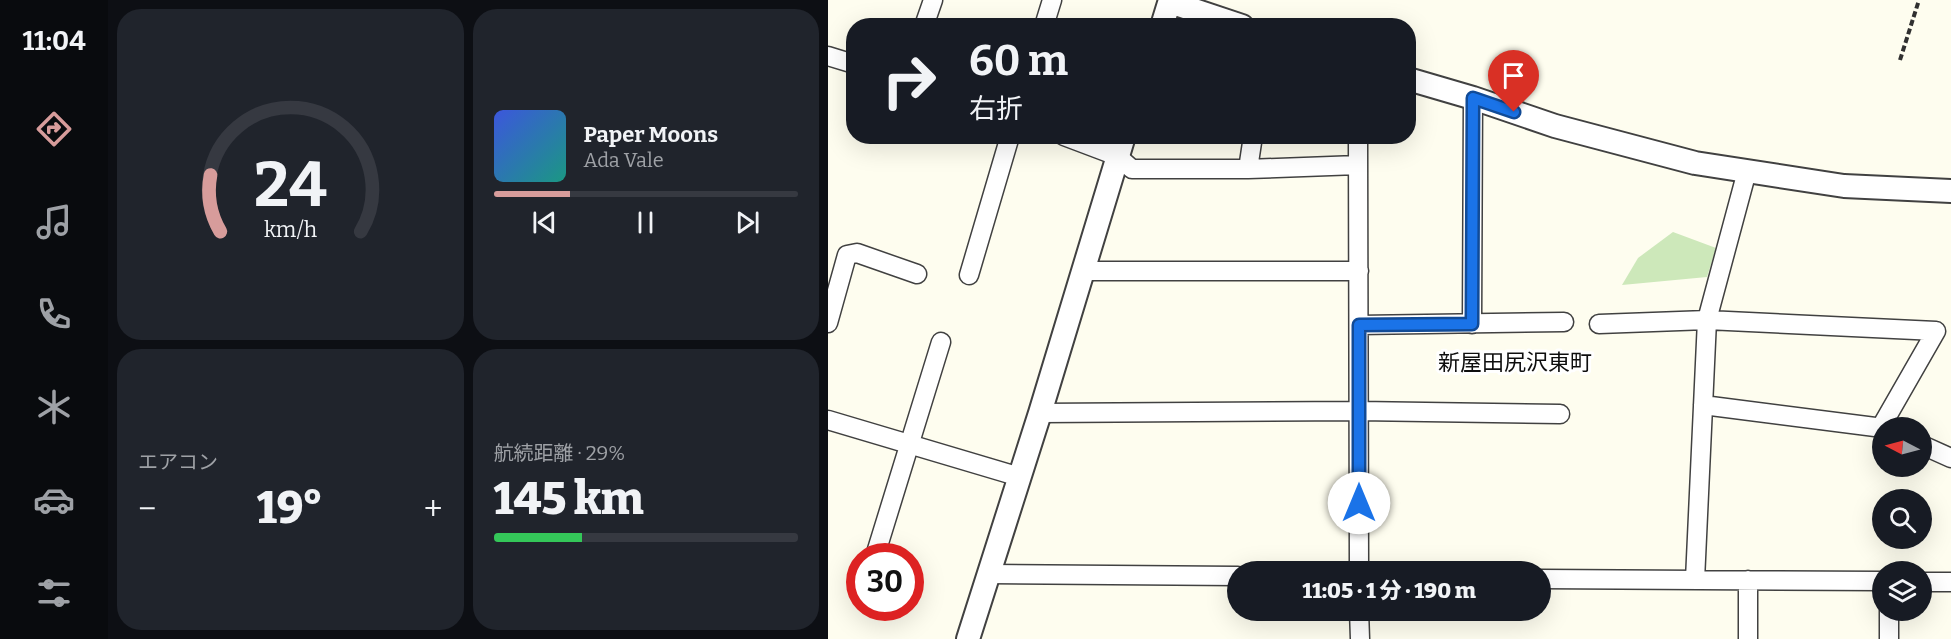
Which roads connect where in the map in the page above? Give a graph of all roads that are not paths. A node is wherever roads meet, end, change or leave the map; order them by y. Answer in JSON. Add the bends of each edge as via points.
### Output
{"nodes":[{"id":1,"x":933,"y":0,"type":"edge"},
{"id":2,"x":1052,"y":0,"type":"edge"},
{"id":3,"x":1170,"y":1,"type":"edge"},
{"id":4,"x":927,"y":18,"type":"edge"},
{"id":5,"x":1046,"y":18,"type":"edge"},
{"id":6,"x":1165,"y":18,"type":"edge"},
{"id":7,"x":1219,"y":18,"type":"edge"},
{"id":8,"x":828,"y":56,"type":"edge"},
{"id":9,"x":846,"y":62,"type":"edge"},
{"id":10,"x":1416,"y":81,"type":"edge"},
{"id":11,"x":1473,"y":98,"type":"junction"},
{"id":12,"x":1008,"y":144,"type":"edge"},
{"id":13,"x":1251,"y":144,"type":"edge"},
{"id":14,"x":1358,"y":144,"type":"edge"},
{"id":15,"x":1121,"y":146,"type":"edge"},
{"id":16,"x":1358,"y":165,"type":"junction"},
{"id":17,"x":1248,"y":169,"type":"junction"},
{"id":18,"x":1747,"y":171,"type":"junction"},
{"id":19,"x":1951,"y":191,"type":"edge"},
{"id":20,"x":1083,"y":271,"type":"junction"},
{"id":21,"x":1359,"y":271,"type":"junction"},
{"id":22,"x":917,"y":274,"type":"dead end"},
{"id":23,"x":969,"y":275,"type":"dead end"},
{"id":24,"x":1707,"y":320,"type":"junction"},
{"id":25,"x":1564,"y":322,"type":"dead end"},
{"id":26,"x":828,"y":323,"type":"edge"},
{"id":27,"x":1472,"y":324,"type":"junction"},
{"id":28,"x":1599,"y":324,"type":"dead end"},
{"id":29,"x":1359,"y":325,"type":"junction"},
{"id":30,"x":941,"y":342,"type":"dead end"},
{"id":31,"x":1703,"y":405,"type":"junction"},
{"id":32,"x":1359,"y":411,"type":"junction"},
{"id":33,"x":1040,"y":413,"type":"junction"},
{"id":34,"x":1560,"y":414,"type":"dead end"},
{"id":35,"x":1888,"y":417,"type":"edge"},
{"id":36,"x":828,"y":420,"type":"edge"},
{"id":37,"x":1872,"y":426,"type":"edge"},
{"id":38,"x":910,"y":444,"type":"junction"},
{"id":39,"x":1932,"y":449,"type":"edge"},
{"id":40,"x":1951,"y":458,"type":"edge"},
{"id":41,"x":1020,"y":477,"type":"junction"},
{"id":42,"x":879,"y":543,"type":"edge"},
{"id":43,"x":1359,"y":561,"type":"edge"},
{"id":44,"x":989,"y":574,"type":"junction"},
{"id":45,"x":1227,"y":576,"type":"edge"},
{"id":46,"x":1551,"y":579,"type":"edge"},
{"id":47,"x":1695,"y":580,"type":"junction"},
{"id":48,"x":1748,"y":580,"type":"junction"},
{"id":49,"x":1872,"y":581,"type":"edge"},
{"id":50,"x":1932,"y":582,"type":"edge"},
{"id":51,"x":1951,"y":582,"type":"edge"},
{"id":52,"x":1359,"y":621,"type":"edge"},
{"id":53,"x":1889,"y":621,"type":"edge"},
{"id":54,"x":968,"y":639,"type":"edge"},
{"id":55,"x":1360,"y":639,"type":"edge"},
{"id":56,"x":1748,"y":639,"type":"edge"},
{"id":57,"x":1889,"y":639,"type":"edge"}],
"edges":[{"from":1,"to":4,"type":"street"},
{"from":2,"to":5,"type":"street"},
{"from":3,"to":6,"type":"street"},
{"from":3,"to":7,"type":"street"},
{"from":8,"to":9,"type":"street"},
{"from":10,"to":11,"type":"street"},
{"from":11,"to":18,"type":"street","via":[[1695,163]]},
{"from":11,"to":27,"type":"street"},
{"from":12,"to":23,"type":"street"},
{"from":13,"to":17,"type":"street"},
{"from":14,"to":16,"type":"street"},
{"from":15,"to":17,"type":"street","via":[[1132,169]]},
{"from":15,"to":20,"type":"street"},
{"from":16,"to":17,"type":"street"},
{"from":16,"to":21,"type":"street"},
{"from":18,"to":19,"type":"street","via":[[1844,186]]},
{"from":18,"to":24,"type":"street"},
{"from":20,"to":21,"type":"street"},
{"from":20,"to":33,"type":"street"},
{"from":21,"to":29,"type":"street"},
{"from":22,"to":26,"type":"street","via":[[857,253],[847,255]]},
{"from":24,"to":28,"type":"street"},
{"from":24,"to":31,"type":"street"},
{"from":24,"to":35,"type":"street","via":[[1936,331]]},
{"from":25,"to":27,"type":"street"},
{"from":27,"to":29,"type":"street"},
{"from":29,"to":32,"type":"street"},
{"from":30,"to":38,"type":"street"},
{"from":31,"to":37,"type":"street"},
{"from":31,"to":47,"type":"street"},
{"from":32,"to":33,"type":"street"},
{"from":32,"to":34,"type":"street"},
{"from":32,"to":43,"type":"street"},
{"from":33,"to":41,"type":"street"},
{"from":36,"to":38,"type":"street"},
{"from":38,"to":41,"type":"street"},
{"from":38,"to":42,"type":"street"},
{"from":39,"to":40,"type":"street"},
{"from":41,"to":44,"type":"street"},
{"from":44,"to":45,"type":"street"},
{"from":44,"to":54,"type":"street"},
{"from":46,"to":47,"type":"street"},
{"from":47,"to":48,"type":"street"},
{"from":48,"to":49,"type":"street"},
{"from":48,"to":56,"type":"street"},
{"from":50,"to":51,"type":"street"},
{"from":52,"to":55,"type":"street"},
{"from":53,"to":57,"type":"street"}]}
